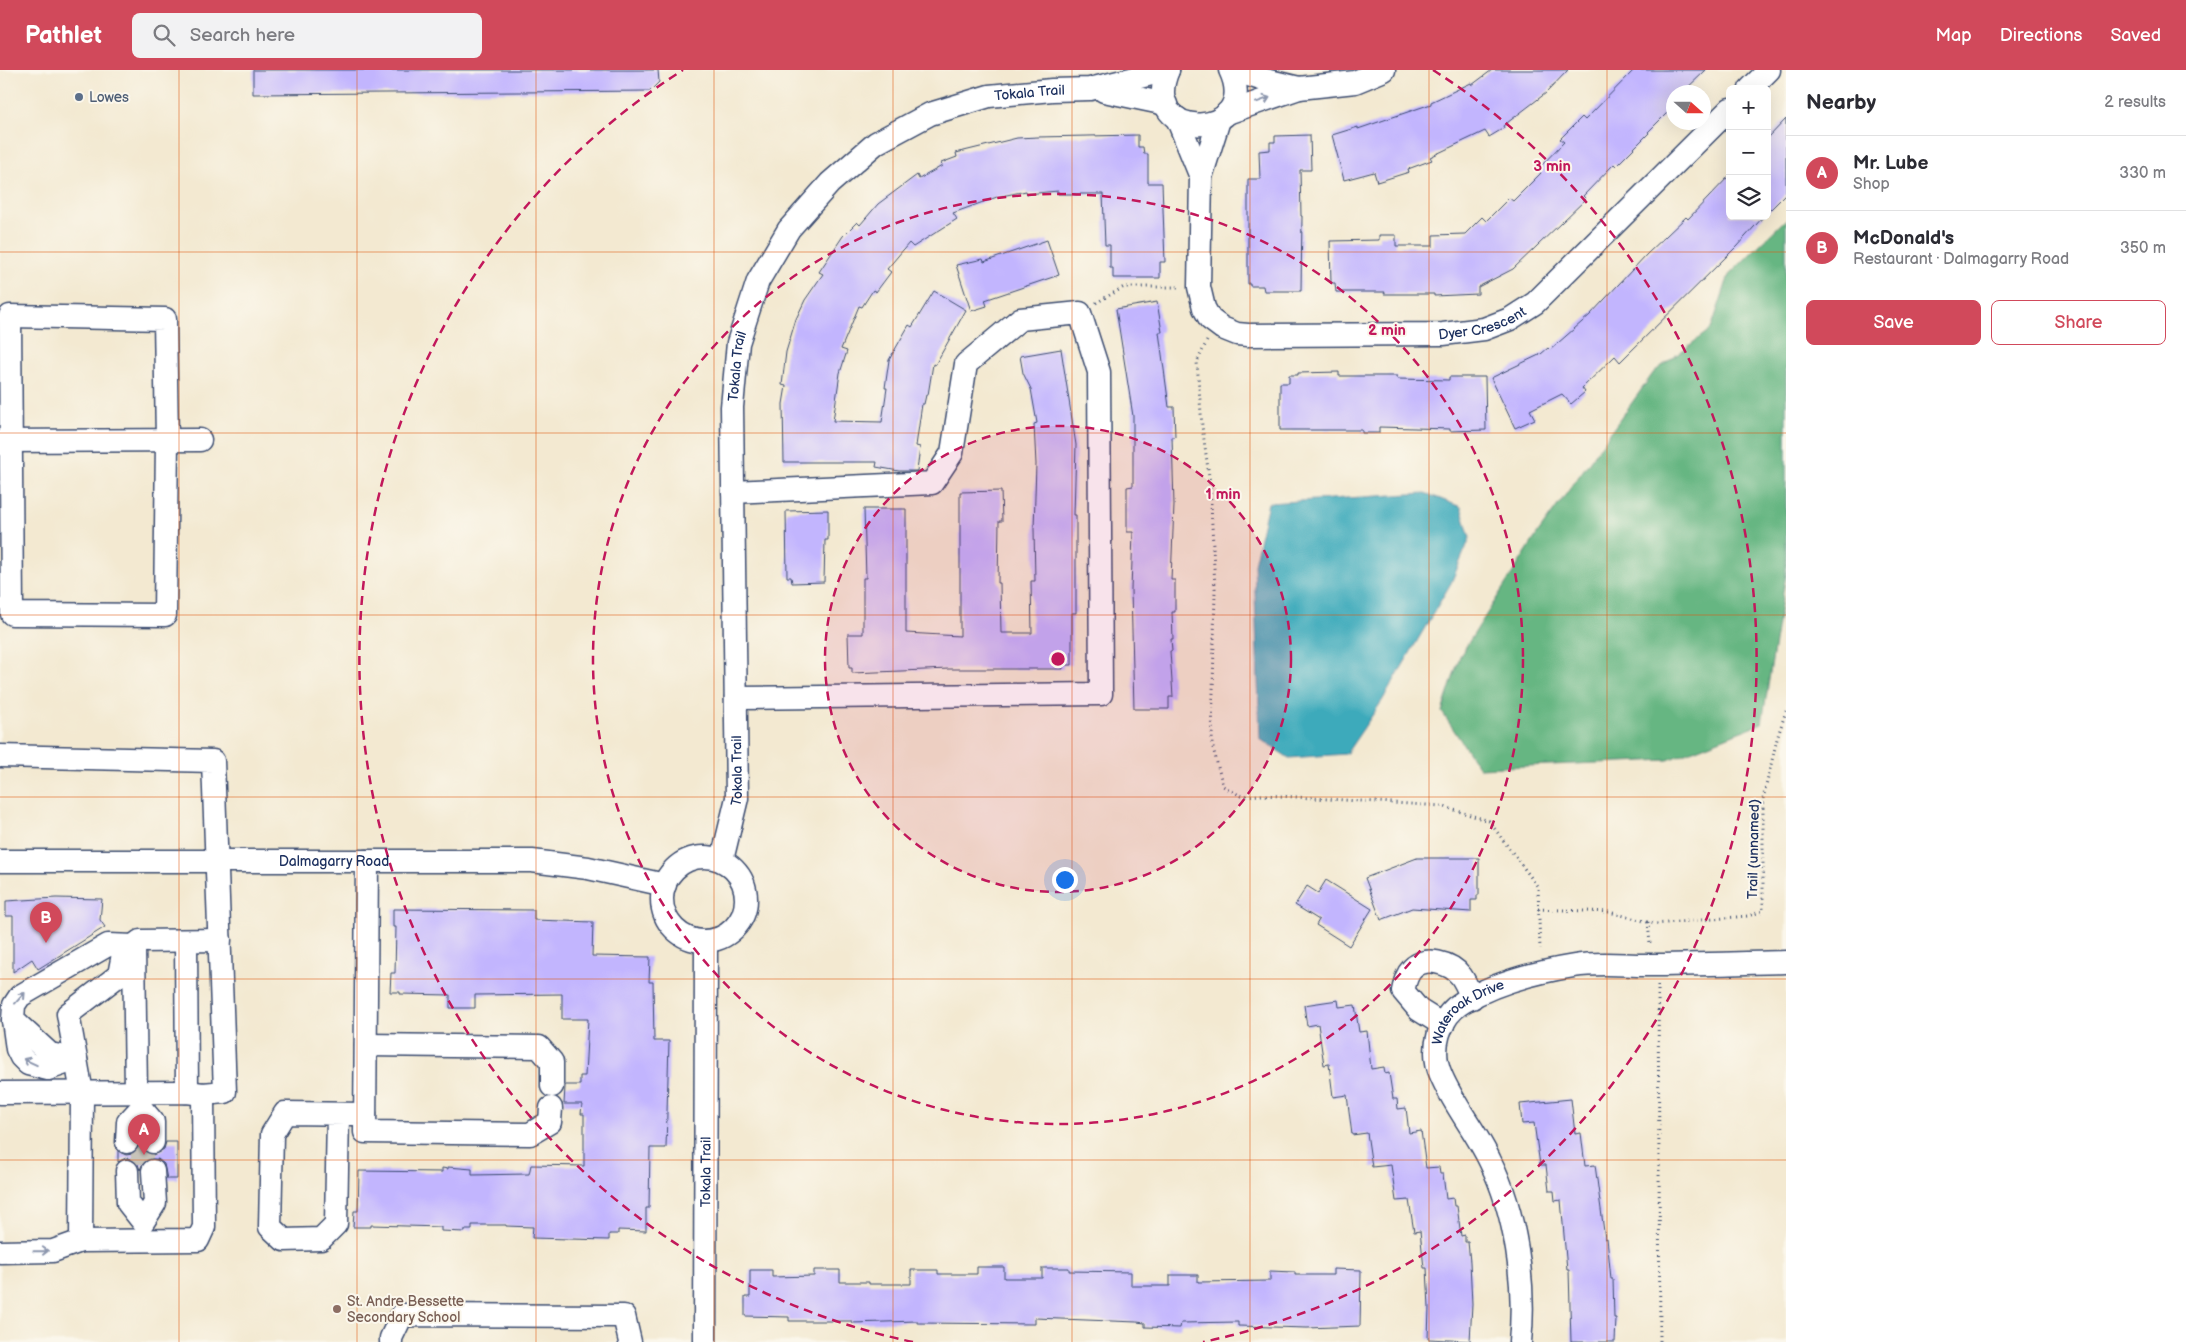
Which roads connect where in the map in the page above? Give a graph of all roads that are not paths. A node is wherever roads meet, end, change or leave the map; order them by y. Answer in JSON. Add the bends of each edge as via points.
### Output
{"nodes":[{"id":1,"x":1168,"y":70,"type":"edge"},
{"id":2,"x":1231,"y":70,"type":"edge"},
{"id":3,"x":1384,"y":70,"type":"edge"},
{"id":4,"x":1769,"y":70,"type":"edge"},
{"id":5,"x":1754,"y":85,"type":"edge"},
{"id":6,"x":1299,"y":88,"type":"junction"},
{"id":7,"x":1090,"y":89,"type":"junction"},
{"id":8,"x":1171,"y":111,"type":"junction"},
{"id":9,"x":1726,"y":113,"type":"edge"},
{"id":10,"x":1223,"y":116,"type":"junction"},
{"id":11,"x":1201,"y":177,"type":"junction"},
{"id":12,"x":167,"y":440,"type":"junction"},
{"id":13,"x":200,"y":440,"type":"dead end"},
{"id":14,"x":5,"y":441,"type":"edge"},
{"id":15,"x":733,"y":492,"type":"junction"},
{"id":16,"x":736,"y":698,"type":"junction"},
{"id":17,"x":0,"y":756,"type":"edge"},
{"id":18,"x":722,"y":860,"type":"junction"},
{"id":19,"x":0,"y":861,"type":"edge"},
{"id":20,"x":218,"y":861,"type":"junction"},
{"id":21,"x":366,"y":861,"type":"junction"},
{"id":22,"x":665,"y":885,"type":"junction"},
{"id":23,"x":220,"y":940,"type":"junction"},
{"id":24,"x":186,"y":941,"type":"junction"},
{"id":25,"x":706,"y":941,"type":"junction"},
{"id":26,"x":134,"y":946,"type":"junction"},
{"id":27,"x":1786,"y":962,"type":"edge"},
{"id":28,"x":1472,"y":998,"type":"junction"},
{"id":29,"x":1443,"y":1025,"type":"junction"},
{"id":30,"x":366,"y":1045,"type":"junction"},
{"id":31,"x":76,"y":1059,"type":"junction"},
{"id":32,"x":0,"y":1093,"type":"edge"},
{"id":33,"x":82,"y":1093,"type":"junction"},
{"id":34,"x":195,"y":1093,"type":"junction"},
{"id":35,"x":139,"y":1098,"type":"junction"},
{"id":36,"x":338,"y":1114,"type":"junction"},
{"id":37,"x":366,"y":1114,"type":"junction"},
{"id":38,"x":141,"y":1142,"type":"tunnel mouth"},
{"id":39,"x":141,"y":1171,"type":"tunnel mouth"},
{"id":40,"x":143,"y":1232,"type":"junction"},
{"id":41,"x":81,"y":1241,"type":"junction"},
{"id":42,"x":0,"y":1252,"type":"edge"},
{"id":43,"x":391,"y":1342,"type":"edge"},
{"id":44,"x":630,"y":1342,"type":"edge"},
{"id":45,"x":705,"y":1342,"type":"edge"},
{"id":46,"x":1520,"y":1342,"type":"edge"}],
"edges":[{"from":1,"to":7,"type":"street","name":"Tokala Trail"},
{"from":1,"to":8,"type":"street","via":[[1163,93]]},
{"from":2,"to":6,"type":"street"},
{"from":2,"to":10,"type":"street","via":[[1236,92],[1233,103]]},
{"from":3,"to":6,"type":"street","via":[[1355,82]]},
{"from":4,"to":5,"type":"street"},
{"from":10,"to":6,"type":"street","one_way":true},
{"from":7,"to":8,"type":"street","name":"Tokala Trail","via":[[1139,97]]},
{"from":7,"to":15,"type":"street","name":"Tokala Trail","via":[[989,96],[930,114],[876,143],[830,183],[789,229],[758,280],[738,343],[732,407]]},
{"from":8,"to":10,"type":"street","name":"Tokala Trail","via":[[1187,124],[1198,126],[1209,125]]},
{"from":8,"to":11,"type":"street"},
{"from":9,"to":11,"type":"street","name":"Dyer Crescent","via":[[1541,297],[1510,319],[1484,328],[1443,334],[1248,335],[1237,334],[1216,323],[1204,308],[1199,287]]},
{"from":10,"to":11,"type":"street"},
{"from":12,"to":13,"type":"street"},
{"from":12,"to":14,"type":"street"},
{"from":12,"to":14,"type":"street","via":[[165,318],[10,316]]},
{"from":12,"to":14,"type":"street","via":[[165,615],[12,614]]},
{"from":15,"to":16,"type":"street","name":"Tokala Trail"},
{"from":15,"to":16,"type":"street","via":[[932,483],[952,453],[966,364],[1020,319],[1080,313],[1099,372],[1101,694]]},
{"from":16,"to":18,"type":"street","name":"Tokala Trail","via":[[737,798]]},
{"from":17,"to":20,"type":"street","via":[[213,761]]},
{"from":18,"to":22,"type":"street","via":[[708,856],[694,858],[676,868]]},
{"from":18,"to":25,"type":"street","via":[[742,879],[746,907],[732,931]]},
{"from":19,"to":20,"type":"street","name":"Dalmagarry Road"},
{"from":20,"to":21,"type":"street","name":"Dalmagarry Road"},
{"from":20,"to":23,"type":"street"},
{"from":21,"to":22,"type":"street","name":"Dalmagarry Road","via":[[532,861],[588,868]]},
{"from":21,"to":30,"type":"street"},
{"from":22,"to":25,"type":"street","via":[[663,905],[670,924],[680,934]]},
{"from":23,"to":24,"type":"street"},
{"from":23,"to":34,"type":"street","via":[[225,1092]]},
{"from":24,"to":26,"type":"street","via":[[140,941]]},
{"from":24,"to":34,"type":"street"},
{"from":25,"to":45,"type":"street","name":"Tokala Trail"},
{"from":26,"to":31,"type":"street","via":[[123,954],[119,975],[68,1014]]},
{"from":31,"to":26,"type":"street","one_way":true,"via":[[50,1054],[13,1020],[14,1006],[20,996],[108,945]]},
{"from":26,"to":35,"type":"street"},
{"from":27,"to":28,"type":"street","name":"Wateroak Drive","via":[[1576,965],[1514,980]]},
{"from":28,"to":29,"type":"street","name":"Wateroak Drive","via":[[1461,1003]]},
{"from":28,"to":29,"type":"street","via":[[1461,976],[1450,966],[1424,962],[1412,968],[1403,991],[1419,1010]]},
{"from":29,"to":46,"type":"street","name":"Wateroak Drive","via":[[1438,1031],[1435,1050],[1440,1074],[1490,1161],[1511,1218],[1519,1274]]},
{"from":30,"to":37,"type":"street"},
{"from":30,"to":37,"type":"street","via":[[539,1047],[552,1062],[550,1122],[530,1134],[365,1132]]},
{"from":31,"to":33,"type":"street"},
{"from":32,"to":33,"type":"street"},
{"from":33,"to":35,"type":"street"},
{"from":33,"to":41,"type":"street"},
{"from":34,"to":35,"type":"street"},
{"from":34,"to":40,"type":"street","via":[[204,1227],[198,1240]]},
{"from":35,"to":38,"type":"street","via":[[153,1122]]},
{"from":36,"to":36,"type":"street","via":[[285,1113],[272,1134],[270,1227],[284,1240],[321,1239],[336,1224]]},
{"from":36,"to":37,"type":"street"},
{"from":39,"to":40,"type":"street","via":[[128,1203]]},
{"from":40,"to":41,"type":"street"},
{"from":42,"to":41,"type":"street","one_way":true,"via":[[53,1251]]},
{"from":43,"to":44,"type":"street","via":[[402,1315],[624,1316]]}]}
